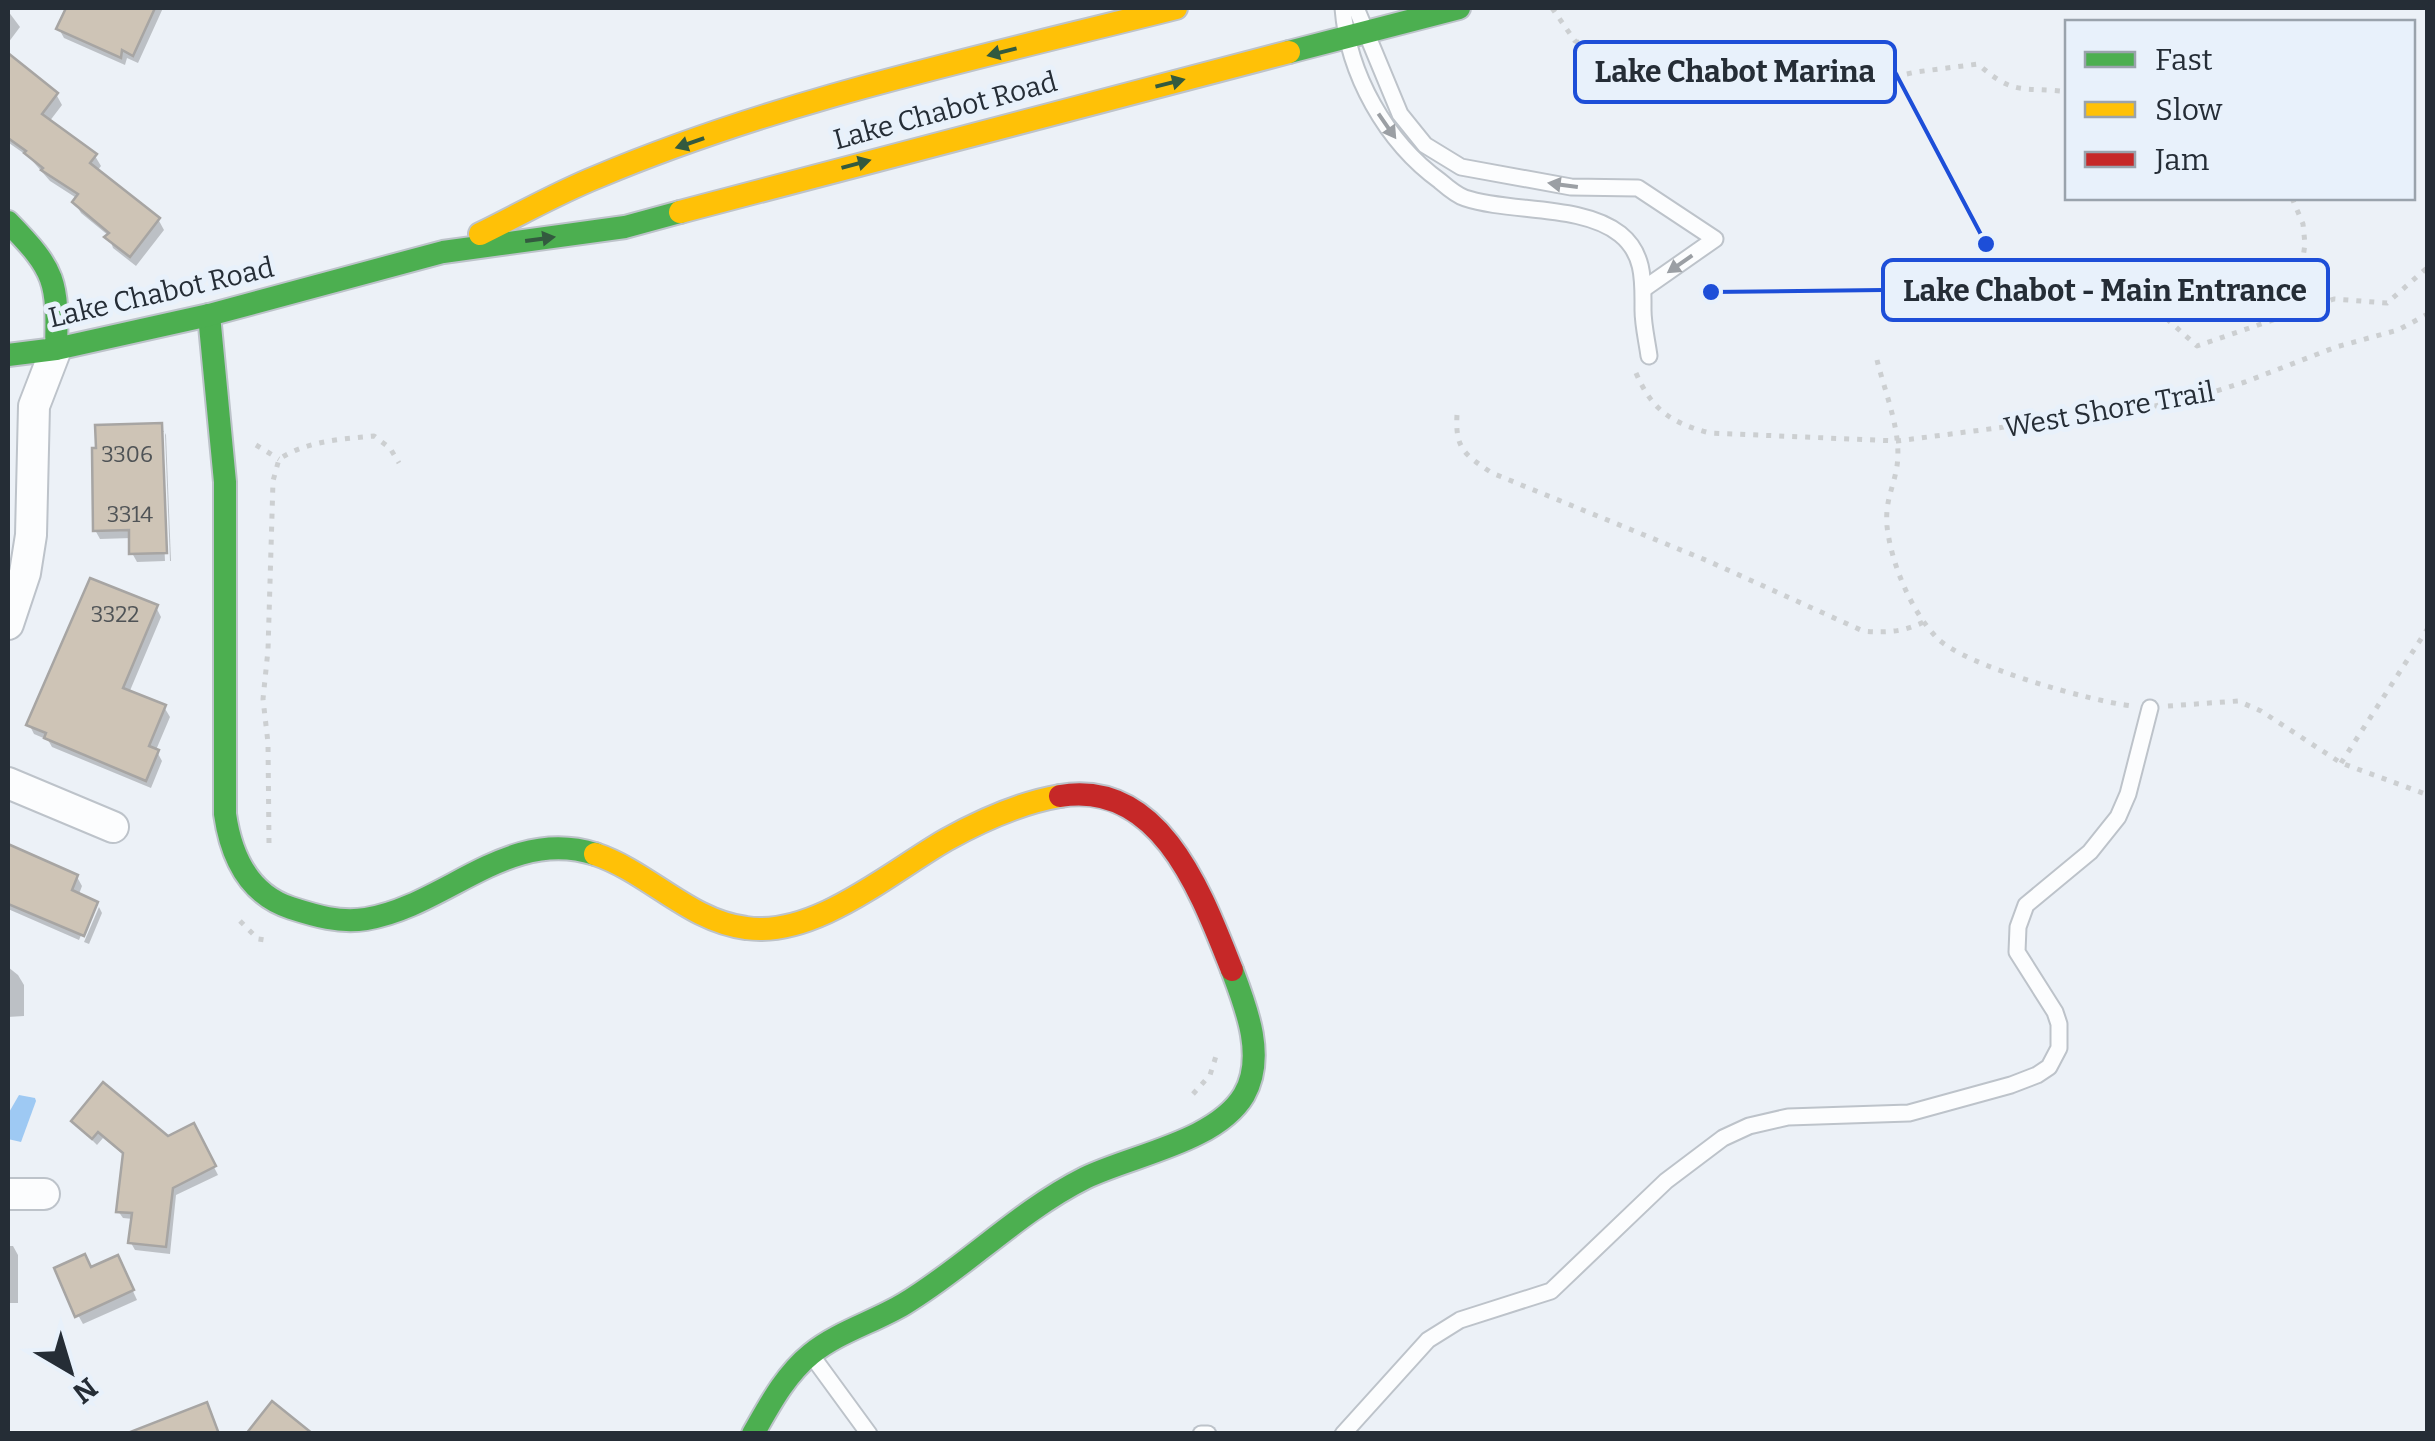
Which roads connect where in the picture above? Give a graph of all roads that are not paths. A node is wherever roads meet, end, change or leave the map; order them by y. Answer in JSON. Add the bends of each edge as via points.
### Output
{"nodes":[{"id":1,"x":1176,"y":8,"type":"edge"},
{"id":2,"x":1343,"y":8,"type":"edge"},
{"id":3,"x":1356,"y":8,"type":"edge"},
{"id":4,"x":1459,"y":8,"type":"edge"},
{"id":5,"x":1356,"y":35,"type":"junction"},
{"id":6,"x":1598,"y":187,"type":"junction"},
{"id":7,"x":1590,"y":220,"type":"junction"},
{"id":8,"x":8,"y":222,"type":"edge"},
{"id":9,"x":443,"y":252,"type":"junction"},
{"id":10,"x":1646,"y":288,"type":"junction"},
{"id":11,"x":209,"y":314,"type":"junction"},
{"id":12,"x":56,"y":349,"type":"junction"},
{"id":13,"x":8,"y":355,"type":"edge"},
{"id":14,"x":1648,"y":356,"type":"dead end"},
{"id":15,"x":8,"y":624,"type":"edge"},
{"id":16,"x":2150,"y":708,"type":"road end"},
{"id":17,"x":8,"y":783,"type":"edge"},
{"id":18,"x":113,"y":827,"type":"dead end"},
{"id":19,"x":8,"y":1194,"type":"edge"},
{"id":20,"x":44,"y":1194,"type":"dead end"},
{"id":21,"x":811,"y":1355,"type":"junction"},
{"id":22,"x":753,"y":1434,"type":"edge"},
{"id":23,"x":869,"y":1434,"type":"edge"},
{"id":24,"x":1343,"y":1434,"type":"edge"}],
"edges":[{"from":1,"to":9,"type":"street","name":"Lake Chabot Road","one_way":true,"via":[[768,116],[608,172]]},
{"from":2,"to":5,"type":"lane"},
{"from":3,"to":5,"type":"lane"},
{"from":4,"to":5,"type":"street","name":"Lake Chabot Road"},
{"from":6,"to":5,"type":"lane","one_way":true,"via":[[1461,167],[1425,145]]},
{"from":5,"to":7,"type":"lane","one_way":true,"via":[[1380,118],[1415,163],[1462,198]]},
{"from":9,"to":5,"type":"street","name":"Lake Chabot Road","one_way":true,"via":[[625,227]]},
{"from":6,"to":7,"type":"lane"},
{"from":6,"to":10,"type":"lane","one_way":true,"via":[[1638,188],[1715,240]]},
{"from":7,"to":10,"type":"lane","via":[[1621,235],[1641,264]]},
{"from":8,"to":12,"type":"street","via":[[53,274]]},
{"from":9,"to":11,"type":"street","name":"Lake Chabot Road"},
{"from":10,"to":14,"type":"lane"},
{"from":11,"to":12,"type":"street","name":"Lake Chabot Road"},
{"from":11,"to":21,"type":"street","via":[[225,482],[225,814],[237,866],[267,898],[308,915],[366,920],[419,903],[502,859],[558,847],[624,866],[695,912],[753,930],[832,908],[990,818],[1047,796],[1110,796],[1134,806],[1170,838],[1250,1020],[1252,1074],[1244,1098],[1202,1129],[1083,1180],[901,1306]]},
{"from":12,"to":13,"type":"street","name":"Lake Chabot Road"},
{"from":12,"to":15,"type":"street","via":[[32,418],[31,535]]},
{"from":16,"to":24,"type":"lane","via":[[2118,817],[2090,852],[2026,905],[2018,927],[2017,952],[2059,1024],[2059,1048],[2049,1067],[2011,1085],[1909,1113],[1788,1117],[1723,1138],[1666,1181],[1550,1291],[1460,1320],[1428,1340]]},
{"from":17,"to":18,"type":"street"},
{"from":19,"to":20,"type":"street"},
{"from":21,"to":22,"type":"street"},
{"from":21,"to":23,"type":"lane"}]}
